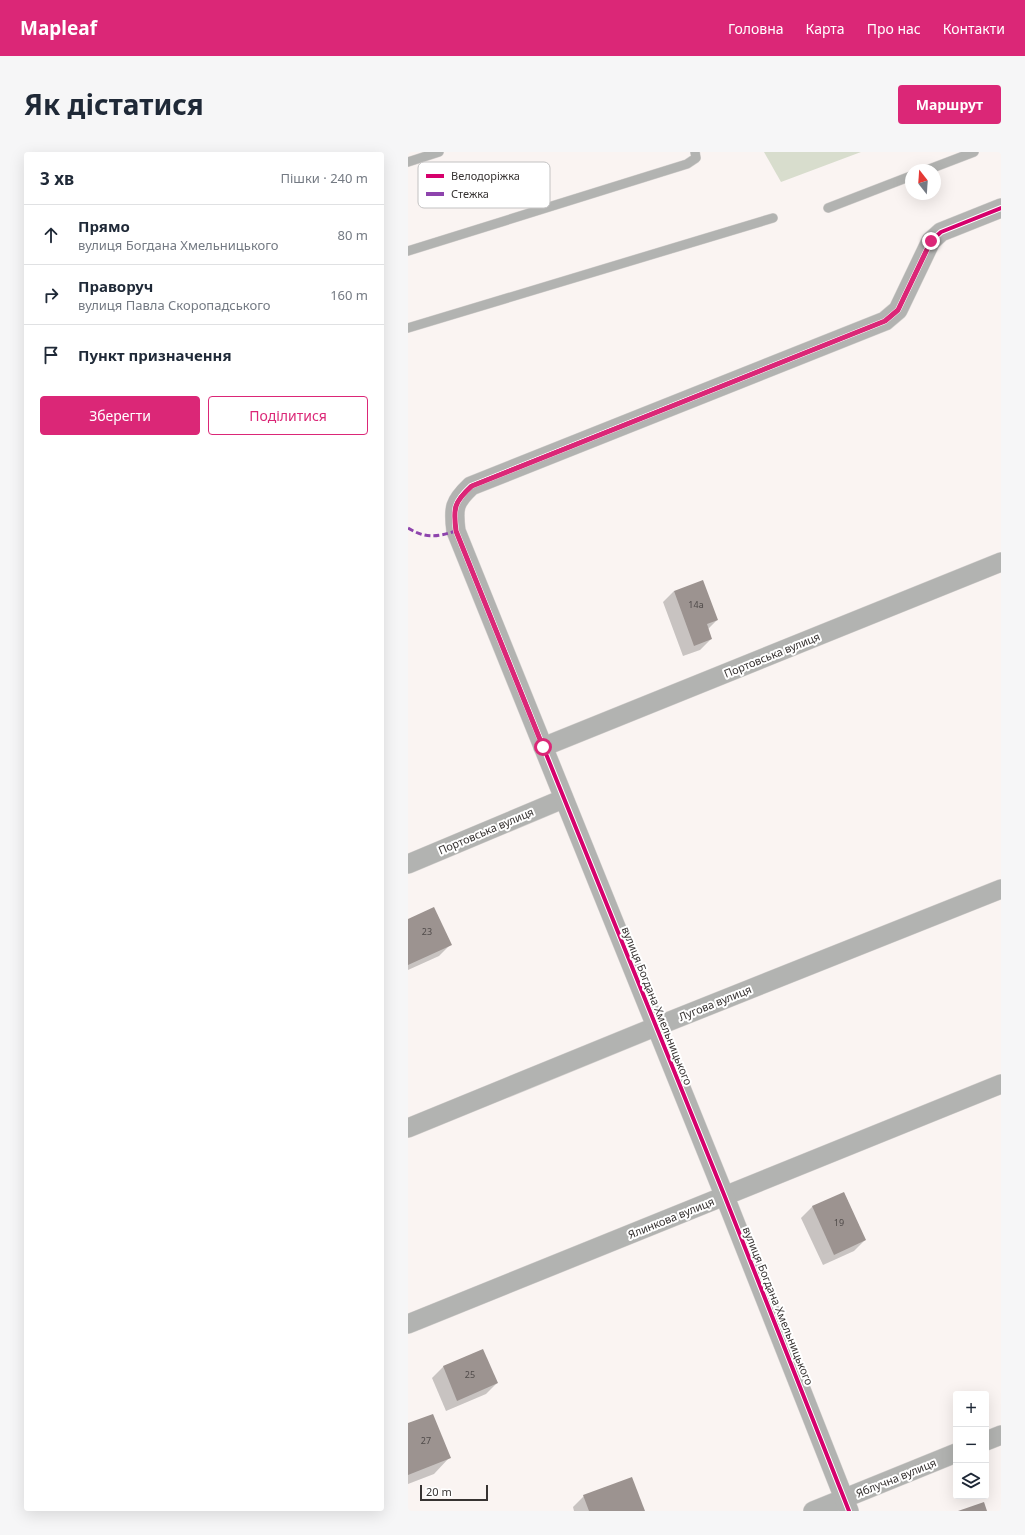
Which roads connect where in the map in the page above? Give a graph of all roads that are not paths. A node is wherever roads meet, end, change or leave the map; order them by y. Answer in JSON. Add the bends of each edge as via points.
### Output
{"nodes":[{"id":1,"x":439,"y":152,"type":"edge"},
{"id":2,"x":695,"y":152,"type":"edge"},
{"id":3,"x":974,"y":152,"type":"edge"},
{"id":4,"x":408,"y":162,"type":"edge"},
{"id":5,"x":941,"y":165,"type":"edge"},
{"id":6,"x":905,"y":178,"type":"edge"},
{"id":7,"x":550,"y":207,"type":"edge"},
{"id":8,"x":546,"y":208,"type":"edge"},
{"id":9,"x":828,"y":208,"type":"dead end"},
{"id":10,"x":1001,"y":208,"type":"edge"},
{"id":11,"x":773,"y":218,"type":"dead end"},
{"id":12,"x":408,"y":251,"type":"edge"},
{"id":13,"x":408,"y":328,"type":"edge"},
{"id":14,"x":1001,"y":562,"type":"edge"},
{"id":15,"x":543,"y":747,"type":"junction"},
{"id":16,"x":563,"y":799,"type":"junction"},
{"id":17,"x":408,"y":864,"type":"edge"},
{"id":18,"x":1001,"y":889,"type":"edge"},
{"id":19,"x":655,"y":1027,"type":"junction"},
{"id":20,"x":1001,"y":1084,"type":"edge"},
{"id":21,"x":408,"y":1128,"type":"edge"},
{"id":22,"x":724,"y":1197,"type":"junction"},
{"id":23,"x":408,"y":1324,"type":"edge"},
{"id":24,"x":1001,"y":1435,"type":"edge"},
{"id":25,"x":989,"y":1440,"type":"edge"},
{"id":26,"x":953,"y":1454,"type":"edge"},
{"id":27,"x":847,"y":1505,"type":"edge"},
{"id":28,"x":813,"y":1511,"type":"edge"}],
"edges":[{"from":1,"to":4,"type":"lane"},
{"from":2,"to":7,"type":"lane","via":[[696,158],[687,164]]},
{"from":3,"to":5,"type":"lane"},
{"from":6,"to":9,"type":"lane"},
{"from":8,"to":12,"type":"lane"},
{"from":10,"to":15,"type":"street","name":"вулиця Богдана Хмельницького","via":[[941,232],[931,241],[898,310],[885,321],[472,486],[462,495],[455,506],[456,531]]},
{"from":11,"to":13,"type":"lane"},
{"from":14,"to":15,"type":"street","name":"Портовська вулиця"},
{"from":15,"to":16,"type":"street","name":"вулиця Богдана Хмельницького"},
{"from":16,"to":17,"type":"street","name":"Портовська вулиця"},
{"from":16,"to":19,"type":"street","name":"вулиця Богдана Хмельницького"},
{"from":18,"to":19,"type":"street","name":"Лугова вулиця"},
{"from":19,"to":21,"type":"street","name":"Лугова вулиця"},
{"from":19,"to":22,"type":"street","name":"вулиця Богдана Хмельницького"},
{"from":20,"to":22,"type":"street","name":"Ялинкова вулиця"},
{"from":22,"to":23,"type":"street","name":"Ялинкова вулиця"},
{"from":22,"to":27,"type":"street","name":"вулиця Богдана Хмельницького"},
{"from":24,"to":25,"type":"street"},
{"from":26,"to":27,"type":"street","name":"Яблучна вулиця"},
{"from":27,"to":28,"type":"street","name":"Яблучна вулиця"}]}
